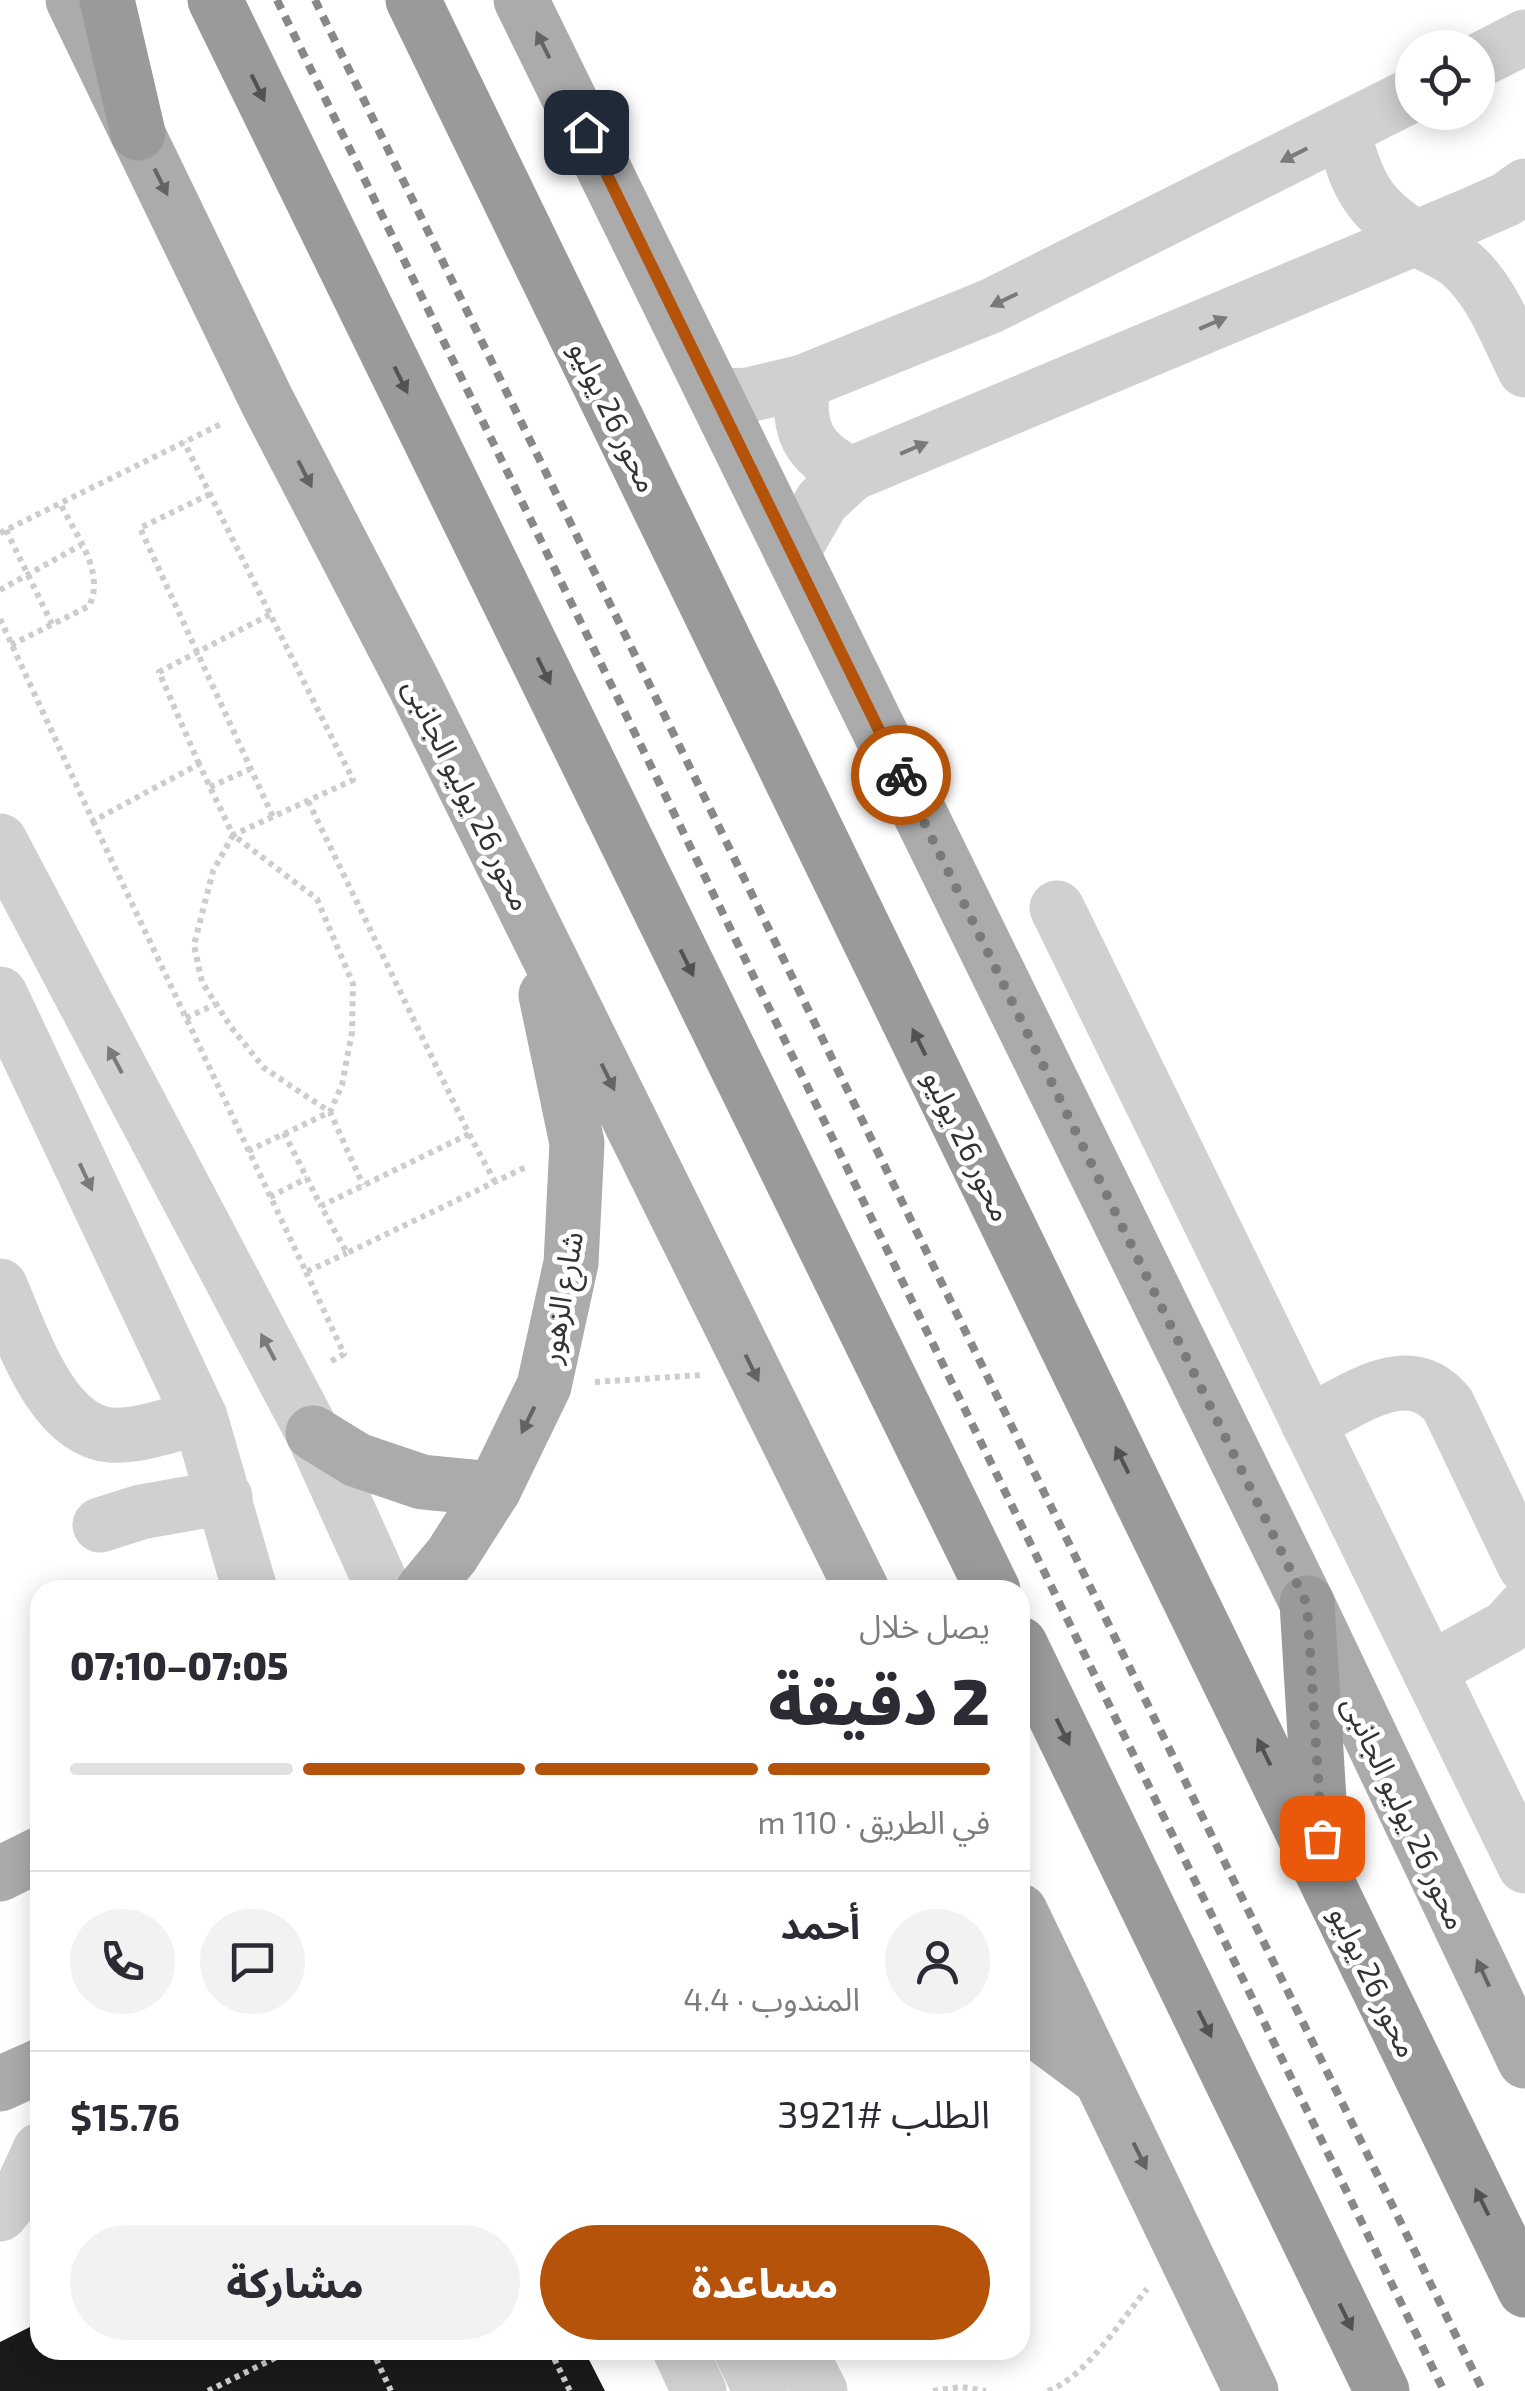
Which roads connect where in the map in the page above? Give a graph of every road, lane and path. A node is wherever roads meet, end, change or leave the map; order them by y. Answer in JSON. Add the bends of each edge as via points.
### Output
{"nodes":[{"id":1,"x":73,"y":0,"type":"edge"},
{"id":2,"x":107,"y":0,"type":"edge"},
{"id":3,"x":215,"y":0,"type":"edge"},
{"id":4,"x":413,"y":0,"type":"edge"},
{"id":5,"x":522,"y":0,"type":"edge"},
{"id":6,"x":1525,"y":37,"type":"edge"},
{"id":7,"x":1495,"y":53,"type":"edge"},
{"id":8,"x":1395,"y":104,"type":"edge"},
{"id":9,"x":1343,"y":130,"type":"junction"},
{"id":10,"x":138,"y":133,"type":"junction"},
{"id":11,"x":1525,"y":186,"type":"edge"},
{"id":12,"x":1416,"y":238,"type":"junction"},
{"id":13,"x":1525,"y":370,"type":"edge"},
{"id":14,"x":804,"y":382,"type":"junction"},
{"id":15,"x":716,"y":396,"type":"junction"},
{"id":16,"x":267,"y":401,"type":"junction"},
{"id":17,"x":184,"y":442,"type":"junction"},
{"id":18,"x":851,"y":474,"type":"junction"},
{"id":19,"x":210,"y":494,"type":"junction"},
{"id":20,"x":60,"y":503,"type":"junction"},
{"id":21,"x":3,"y":531,"type":"edge"},
{"id":22,"x":80,"y":545,"type":"junction"},
{"id":23,"x":792,"y":553,"type":"junction"},
{"id":24,"x":28,"y":574,"type":"junction"},
{"id":25,"x":0,"y":590,"type":"edge"},
{"id":26,"x":271,"y":614,"type":"junction"},
{"id":27,"x":0,"y":619,"type":"edge"},
{"id":28,"x":52,"y":624,"type":"junction"},
{"id":29,"x":12,"y":645,"type":"junction"},
{"id":30,"x":196,"y":653,"type":"junction"},
{"id":31,"x":198,"y":764,"type":"junction"},
{"id":32,"x":250,"y":769,"type":"junction"},
{"id":33,"x":210,"y":786,"type":"junction"},
{"id":34,"x":308,"y":801,"type":"junction"},
{"id":35,"x":273,"y":817,"type":"junction"},
{"id":36,"x":93,"y":820,"type":"junction"},
{"id":37,"x":233,"y":835,"type":"junction"},
{"id":38,"x":0,"y":841,"type":"edge"},
{"id":39,"x":1058,"y":908,"type":"dead end"},
{"id":40,"x":528,"y":914,"type":"junction"},
{"id":41,"x":216,"y":1004,"type":"junction"},
{"id":42,"x":88,"y":1008,"type":"junction"},
{"id":43,"x":10,"y":1016,"type":"edge"},
{"id":44,"x":186,"y":1018,"type":"junction"},
{"id":45,"x":330,"y":1112,"type":"junction"},
{"id":46,"x":284,"y":1134,"type":"junction"},
{"id":47,"x":469,"y":1134,"type":"junction"},
{"id":48,"x":577,"y":1143,"type":"junction"},
{"id":49,"x":248,"y":1151,"type":"junction"},
{"id":50,"x":307,"y":1178,"type":"junction"},
{"id":51,"x":495,"y":1182,"type":"junction"},
{"id":52,"x":363,"y":1185,"type":"junction"},
{"id":53,"x":270,"y":1197,"type":"junction"},
{"id":54,"x":321,"y":1206,"type":"junction"},
{"id":55,"x":347,"y":1252,"type":"junction"},
{"id":56,"x":0,"y":1286,"type":"edge"},
{"id":57,"x":754,"y":1372,"type":"junction"},
{"id":58,"x":544,"y":1386,"type":"junction"},
{"id":59,"x":200,"y":1417,"type":"junction"},
{"id":60,"x":1308,"y":1423,"type":"junction"},
{"id":61,"x":314,"y":1434,"type":"junction"},
{"id":62,"x":494,"y":1489,"type":"junction"},
{"id":63,"x":225,"y":1497,"type":"junction"},
{"id":64,"x":100,"y":1524,"type":"dead end"},
{"id":65,"x":1525,"y":1566,"type":"edge"},
{"id":66,"x":247,"y":1580,"type":"edge"},
{"id":67,"x":380,"y":1580,"type":"edge"},
{"id":68,"x":432,"y":1580,"type":"edge"},
{"id":69,"x":857,"y":1580,"type":"edge"},
{"id":70,"x":989,"y":1580,"type":"edge"},
{"id":71,"x":1307,"y":1604,"type":"junction"},
{"id":72,"x":1525,"y":1607,"type":"edge"},
{"id":73,"x":1030,"y":1665,"type":"edge"},
{"id":74,"x":1429,"y":1670,"type":"junction"},
{"id":75,"x":1518,"y":1833,"type":"edge"},
{"id":76,"x":30,"y":1859,"type":"edge"},
{"id":77,"x":0,"y":1874,"type":"edge"},
{"id":78,"x":1324,"y":1877,"type":"junction"},
{"id":79,"x":1030,"y":1932,"type":"edge"},
{"id":80,"x":1030,"y":2026,"type":"edge"},
{"id":81,"x":1525,"y":2061,"type":"edge"},
{"id":82,"x":30,"y":2070,"type":"edge"},
{"id":83,"x":1103,"y":2080,"type":"junction"},
{"id":84,"x":0,"y":2084,"type":"edge"},
{"id":85,"x":30,"y":2129,"type":"edge"},
{"id":86,"x":0,"y":2148,"type":"edge"},
{"id":87,"x":30,"y":2172,"type":"edge"},
{"id":88,"x":0,"y":2214,"type":"edge"},
{"id":89,"x":1182,"y":2245,"type":"junction"},
{"id":90,"x":1525,"y":2290,"type":"edge"},
{"id":91,"x":271,"y":2360,"type":"edge"},
{"id":92,"x":377,"y":2360,"type":"edge"},
{"id":93,"x":555,"y":2360,"type":"edge"},
{"id":94,"x":685,"y":2360,"type":"edge"},
{"id":95,"x":746,"y":2360,"type":"edge"},
{"id":96,"x":803,"y":2360,"type":"edge"},
{"id":97,"x":208,"y":2391,"type":"edge"},
{"id":98,"x":391,"y":2391,"type":"edge"},
{"id":99,"x":570,"y":2391,"type":"edge"},
{"id":100,"x":700,"y":2391,"type":"edge"},
{"id":101,"x":761,"y":2391,"type":"edge"},
{"id":102,"x":820,"y":2391,"type":"edge"},
{"id":103,"x":933,"y":2391,"type":"edge"},
{"id":104,"x":986,"y":2391,"type":"edge"},
{"id":105,"x":1048,"y":2391,"type":"edge"},
{"id":106,"x":1251,"y":2391,"type":"edge"},
{"id":107,"x":1382,"y":2391,"type":"edge"}],
"edges":[{"from":1,"to":10,"type":"main road","name":"محور 26 يوليو الجانبى"},
{"from":2,"to":10,"type":"highway"},
{"from":3,"to":70,"type":"highway","one_way":true},
{"from":78,"to":4,"type":"highway","name":"محور 26 يوليو","one_way":true},
{"from":15,"to":5,"type":"main road","name":"محور 26 يوليو الجانبى","one_way":true},
{"from":6,"to":7,"type":"street"},
{"from":8,"to":9,"type":"street"},
{"from":9,"to":12,"type":"street","via":[[1354,173],[1374,207]]},
{"from":9,"to":14,"type":"street","one_way":true,"via":[[992,306]]},
{"from":10,"to":16,"type":"main road","name":"محور 26 يوليو الجانبى","one_way":true},
{"from":11,"to":12,"type":"street"},
{"from":12,"to":13,"type":"street","via":[[1459,262],[1485,290]]},
{"from":18,"to":12,"type":"street","one_way":true},
{"from":14,"to":15,"type":"street"},
{"from":14,"to":18,"type":"street","via":[[803,428],[813,448]]},
{"from":15,"to":23,"type":"main road","name":"محور 26 يوليو الجانبى"},
{"from":16,"to":17,"type":"path"},
{"from":16,"to":40,"type":"main road","name":"محور 26 يوليو الجانبى","one_way":true},
{"from":17,"to":19,"type":"path"},
{"from":17,"to":20,"type":"path"},
{"from":18,"to":23,"type":"street","via":[[822,501]]},
{"from":19,"to":26,"type":"path"},
{"from":19,"to":30,"type":"path","via":[[140,528]]},
{"from":20,"to":21,"type":"path"},
{"from":20,"to":22,"type":"path"},
{"from":21,"to":24,"type":"path"},
{"from":22,"to":24,"type":"path"},
{"from":22,"to":28,"type":"path","via":[[97,578],[94,595],[89,606]]},
{"from":23,"to":71,"type":"main road","name":"محور 26 يوليو الجانبى"},
{"from":24,"to":25,"type":"path"},
{"from":24,"to":28,"type":"path"},
{"from":26,"to":30,"type":"path"},
{"from":26,"to":34,"type":"path","via":[[353,780]]},
{"from":27,"to":29,"type":"path"},
{"from":28,"to":29,"type":"path"},
{"from":29,"to":36,"type":"path"},
{"from":30,"to":31,"type":"path","via":[[159,672]]},
{"from":30,"to":32,"type":"path"},
{"from":31,"to":33,"type":"path"},
{"from":31,"to":36,"type":"path"},
{"from":32,"to":33,"type":"path"},
{"from":32,"to":35,"type":"path"},
{"from":33,"to":37,"type":"path"},
{"from":34,"to":35,"type":"path"},
{"from":34,"to":47,"type":"path"},
{"from":35,"to":37,"type":"path"},
{"from":36,"to":44,"type":"path"},
{"from":37,"to":41,"type":"path","via":[[213,871],[194,945],[202,982]]},
{"from":37,"to":45,"type":"path","via":[[316,900],[353,984],[352,1032]]},
{"from":38,"to":42,"type":"street"},
{"from":39,"to":60,"type":"street"},
{"from":40,"to":48,"type":"main road","name":"شارع الزهور"},
{"from":40,"to":57,"type":"main road","name":"محور 26 يوليو الجانبى","one_way":true},
{"from":41,"to":44,"type":"path"},
{"from":41,"to":45,"type":"path","via":[[264,1068]]},
{"from":42,"to":43,"type":"street"},
{"from":61,"to":42,"type":"street","one_way":true},
{"from":43,"to":59,"type":"street","one_way":true},
{"from":44,"to":49,"type":"path"},
{"from":45,"to":46,"type":"path"},
{"from":45,"to":52,"type":"path"},
{"from":46,"to":49,"type":"path"},
{"from":46,"to":50,"type":"path"},
{"from":47,"to":51,"type":"path"},
{"from":47,"to":52,"type":"path"},
{"from":48,"to":51,"type":"path"},
{"from":48,"to":58,"type":"main road","name":"شارع الزهور","via":[[571,1262]]},
{"from":49,"to":53,"type":"path"},
{"from":50,"to":53,"type":"path"},
{"from":50,"to":54,"type":"path"},
{"from":51,"to":55,"type":"path"},
{"from":52,"to":54,"type":"path"},
{"from":53,"to":55,"type":"path","via":[[306,1272]]},
{"from":54,"to":55,"type":"path"},
{"from":56,"to":59,"type":"street","via":[[45,1384],[85,1427],[130,1434]]},
{"from":57,"to":58,"type":"path"},
{"from":57,"to":69,"type":"main road","name":"محور 26 يوليو الجانبى"},
{"from":58,"to":62,"type":"main road","name":"شارع الزهور","one_way":true},
{"from":59,"to":63,"type":"street"},
{"from":60,"to":65,"type":"street","via":[[1387,1384],[1429,1387],[1448,1405]]},
{"from":60,"to":74,"type":"street"},
{"from":61,"to":62,"type":"main road","via":[[357,1460],[422,1482]]},
{"from":61,"to":67,"type":"street"},
{"from":62,"to":68,"type":"main road","name":"شارع الزهور"},
{"from":63,"to":64,"type":"street"},
{"from":63,"to":66,"type":"street"},
{"from":71,"to":78,"type":"highway"},
{"from":81,"to":71,"type":"main road","name":"محور 26 يوليو الجانبى","one_way":true},
{"from":72,"to":74,"type":"street","via":[[1507,1628]]},
{"from":73,"to":107,"type":"highway","one_way":true},
{"from":74,"to":75,"type":"street"},
{"from":76,"to":77,"type":"main road"},
{"from":90,"to":78,"type":"highway","name":"محور 26 يوليو","one_way":true},
{"from":79,"to":83,"type":"main road"},
{"from":80,"to":83,"type":"main road"},
{"from":82,"to":84,"type":"main road"},
{"from":83,"to":89,"type":"main road","one_way":true},
{"from":85,"to":86,"type":"street"},
{"from":87,"to":88,"type":"street"},
{"from":89,"to":105,"type":"path","via":[[1080,2370]]},
{"from":89,"to":106,"type":"main road"},
{"from":91,"to":97,"type":"path"},
{"from":92,"to":98,"type":"path"},
{"from":93,"to":99,"type":"path"},
{"from":94,"to":100,"type":"street"},
{"from":95,"to":101,"type":"street"},
{"from":96,"to":102,"type":"street"},
{"from":103,"to":104,"type":"path"}]}
